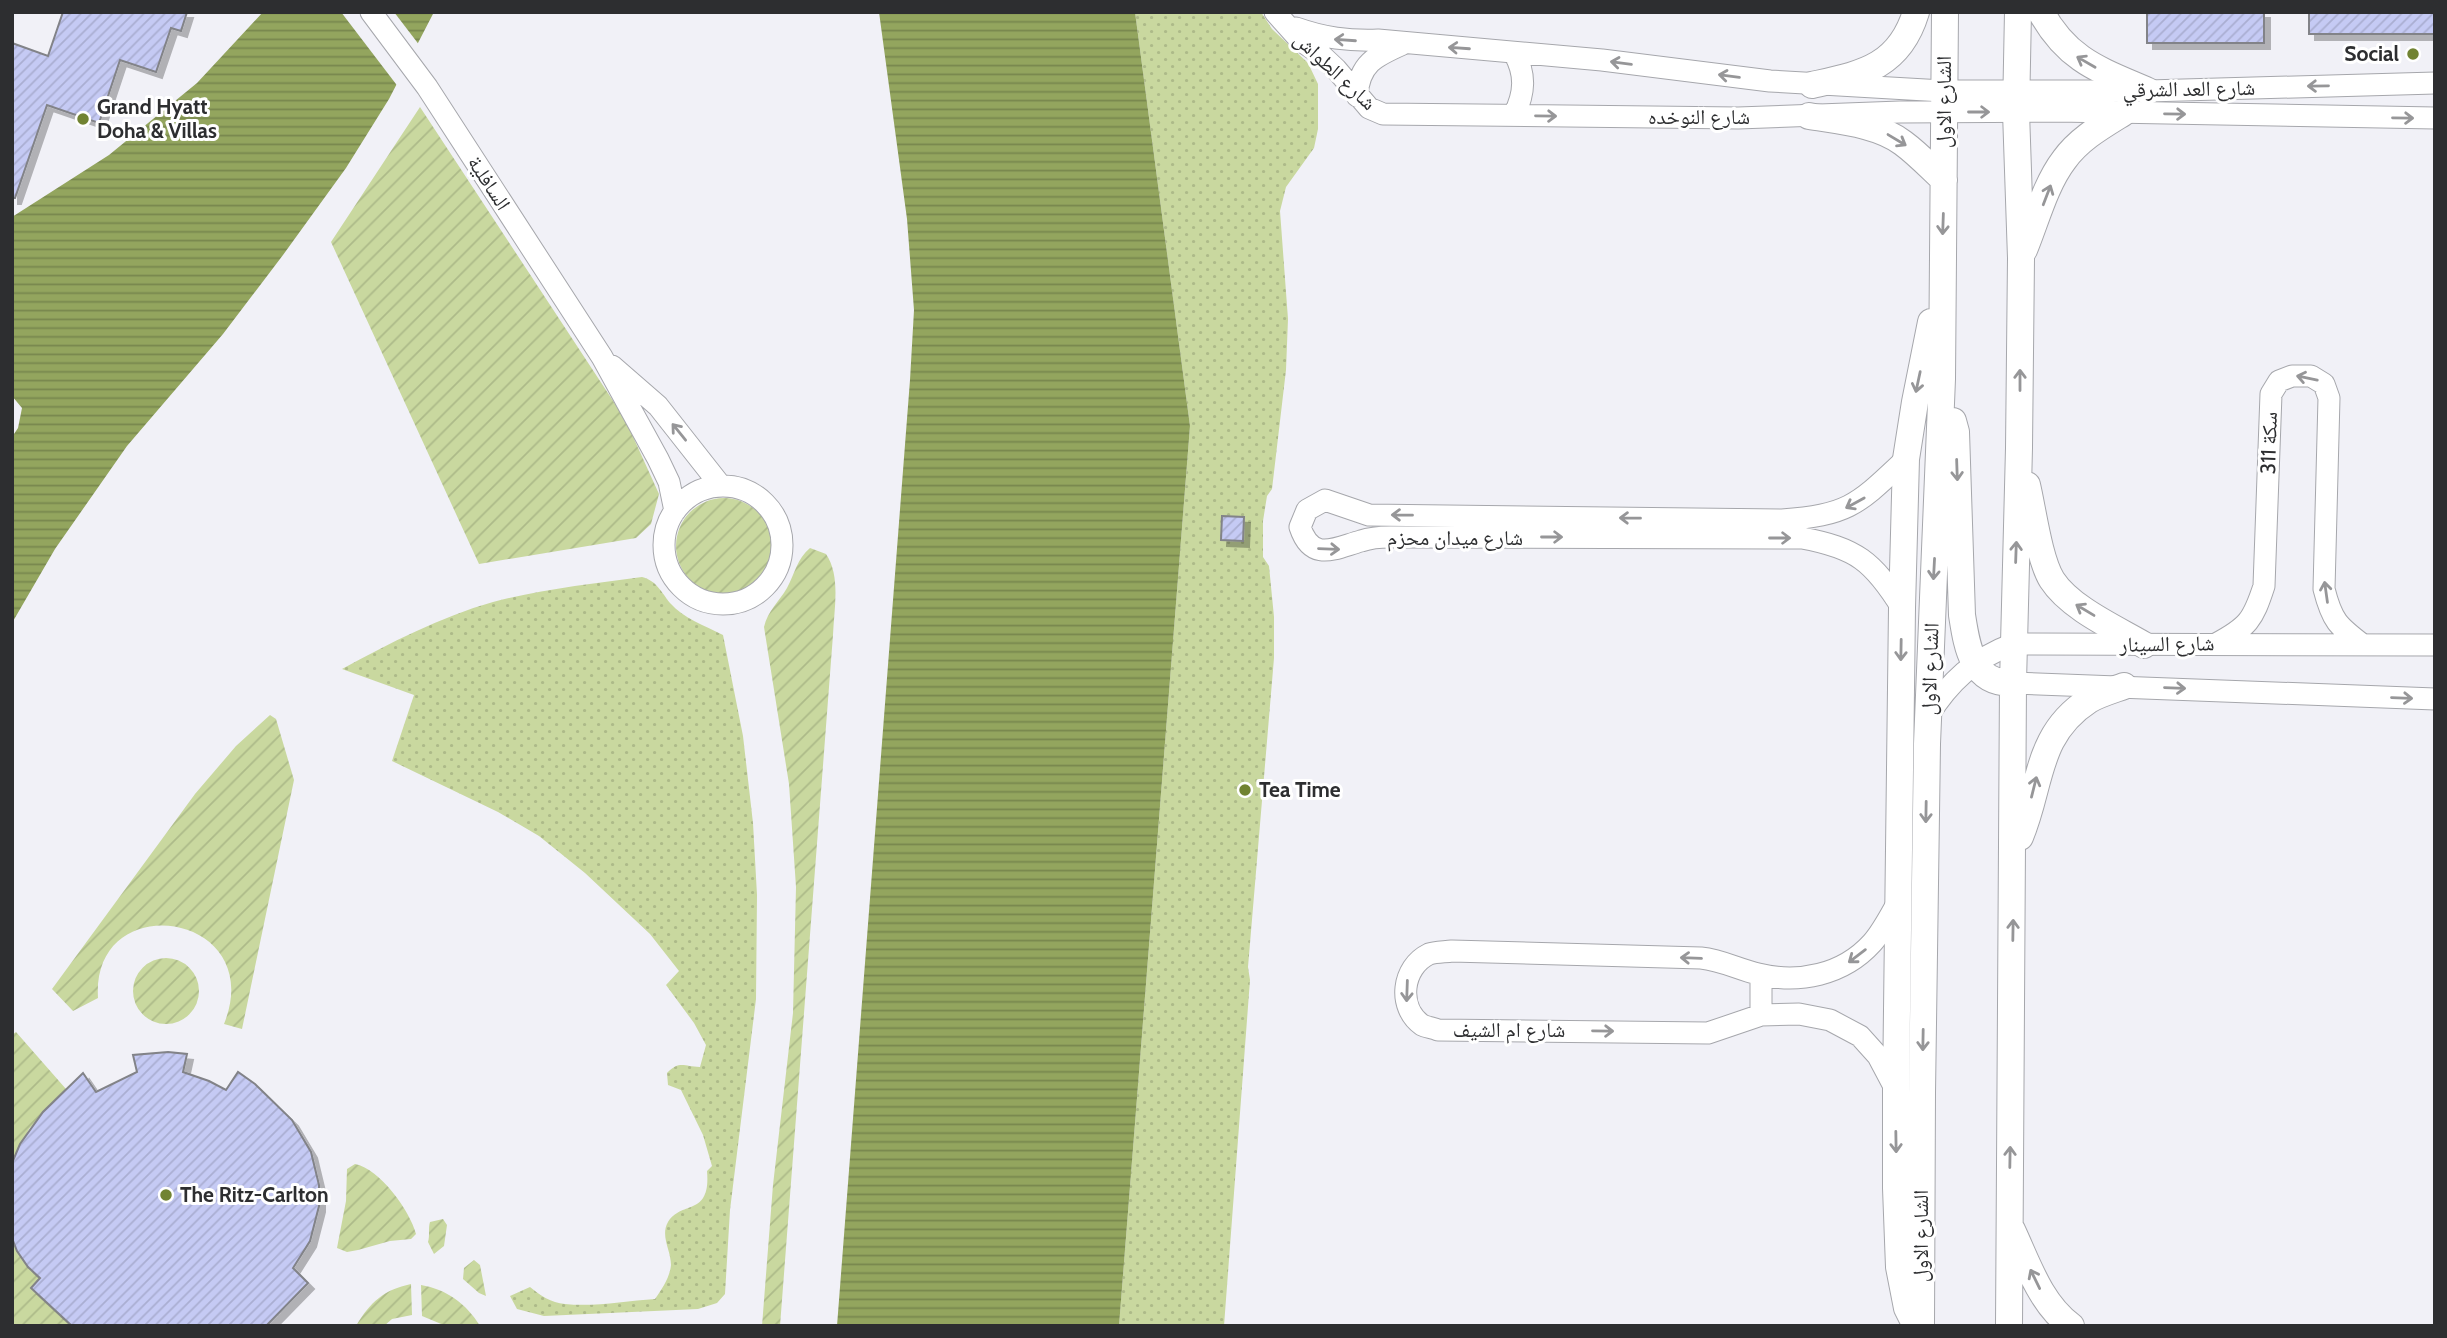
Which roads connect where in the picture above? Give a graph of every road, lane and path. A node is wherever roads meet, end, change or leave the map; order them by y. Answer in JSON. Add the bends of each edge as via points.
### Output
{"nodes":[{"id":1,"x":371,"y":12,"type":"edge"},
{"id":2,"x":1916,"y":12,"type":"edge"},
{"id":3,"x":1945,"y":12,"type":"edge"},
{"id":4,"x":2018,"y":12,"type":"edge"},
{"id":5,"x":2041,"y":12,"type":"edge"},
{"id":6,"x":1281,"y":19,"type":"edge"},
{"id":7,"x":1405,"y":43,"type":"junction"},
{"id":8,"x":1514,"y":53,"type":"junction"},
{"id":9,"x":2435,"y":83,"type":"edge"},
{"id":10,"x":1812,"y":85,"type":"junction"},
{"id":11,"x":2148,"y":91,"type":"junction"},
{"id":12,"x":1357,"y":96,"type":"junction"},
{"id":13,"x":1943,"y":102,"type":"junction"},
{"id":14,"x":2016,"y":102,"type":"junction"},
{"id":15,"x":2123,"y":113,"type":"junction"},
{"id":16,"x":1383,"y":114,"type":"joint"},
{"id":17,"x":1514,"y":115,"type":"junction"},
{"id":18,"x":1809,"y":116,"type":"junction"},
{"id":19,"x":2435,"y":118,"type":"edge"},
{"id":20,"x":1944,"y":180,"type":"junction"},
{"id":21,"x":2021,"y":258,"type":"junction"},
{"id":22,"x":1942,"y":268,"type":"junction"},
{"id":23,"x":602,"y":358,"type":"junction"},
{"id":24,"x":1942,"y":379,"type":"junction"},
{"id":25,"x":2019,"y":448,"type":"junction"},
{"id":26,"x":1906,"y":459,"type":"junction"},
{"id":27,"x":721,"y":486,"type":"junction"},
{"id":28,"x":675,"y":511,"type":"junction"},
{"id":29,"x":1902,"y":608,"type":"junction"},
{"id":30,"x":2013,"y":644,"type":"junction"},
{"id":31,"x":2216,"y":644,"type":"junction"},
{"id":32,"x":2144,"y":645,"type":"junction"},
{"id":33,"x":2363,"y":645,"type":"junction"},
{"id":34,"x":2435,"y":645,"type":"edge"},
{"id":35,"x":1974,"y":664,"type":"junction"},
{"id":36,"x":2013,"y":682,"type":"junction"},
{"id":37,"x":2124,"y":686,"type":"junction"},
{"id":38,"x":2435,"y":699,"type":"edge"},
{"id":39,"x":1928,"y":716,"type":"junction"},
{"id":40,"x":2013,"y":851,"type":"junction"},
{"id":41,"x":1898,"y":902,"type":"junction"},
{"id":42,"x":1761,"y":975,"type":"junction"},
{"id":43,"x":1761,"y":1015,"type":"junction"},
{"id":44,"x":1896,"y":1090,"type":"junction"},
{"id":45,"x":2010,"y":1226,"type":"junction"},
{"id":46,"x":1919,"y":1326,"type":"edge"},
{"id":47,"x":2009,"y":1326,"type":"edge"},
{"id":48,"x":2071,"y":1326,"type":"edge"}],
"edges":[{"from":1,"to":23,"type":"street","name":"السافلية","via":[[427,87]]},
{"from":2,"to":10,"type":"main road","via":[[1907,34],[1889,56],[1864,73]]},
{"from":3,"to":13,"type":"main road","name":"الشارع الاول"},
{"from":4,"to":14,"type":"main road"},
{"from":11,"to":5,"type":"main road","one_way":true,"via":[[2077,57],[2061,43]]},
{"from":7,"to":6,"type":"street","name":"شارع الطواش","one_way":true,"via":[[1324,38]]},
{"from":6,"to":12,"type":"street","name":"شارع الطواش","via":[[1336,69]]},
{"from":8,"to":7,"type":"street","name":"شارع النوخده","one_way":true},
{"from":7,"to":12,"type":"street","via":[[1381,53],[1366,67]]},
{"from":10,"to":8,"type":"street","name":"شارع النوخده","one_way":true},
{"from":8,"to":17,"type":"street","via":[[1523,76]]},
{"from":9,"to":11,"type":"street","name":"شارع العد الشرقي","one_way":true},
{"from":10,"to":13,"type":"street","name":"شارع النوخده"},
{"from":11,"to":14,"type":"street","name":"شارع العد الشرقي"},
{"from":12,"to":16,"type":"street","name":"شارع الطواش"},
{"from":13,"to":14,"type":"street","name":"شارع العد الشرقي"},
{"from":13,"to":18,"type":"street","name":"شارع النوخده"},
{"from":13,"to":20,"type":"main road","name":"الشارع الاول"},
{"from":14,"to":15,"type":"street","name":"شارع العد الشرقي"},
{"from":14,"to":21,"type":"main road"},
{"from":15,"to":19,"type":"street","name":"شارع العد الشرقي","one_way":true},
{"from":21,"to":15,"type":"main road","one_way":true,"via":[[2064,160],[2086,137]]},
{"from":16,"to":17,"type":"street","name":"شارع النوخده"},
{"from":17,"to":18,"type":"street","name":"شارع النوخده","one_way":true},
{"from":18,"to":20,"type":"main road","one_way":true,"via":[[1850,123],[1901,141]]},
{"from":20,"to":22,"type":"main road","name":"الشارع الاول","one_way":true},
{"from":25,"to":21,"type":"main road","one_way":true},
{"from":22,"to":24,"type":"main road","name":"الشارع الاول"},
{"from":22,"to":26,"type":"main road","one_way":true},
{"from":27,"to":23,"type":"street","name":"السافلية","one_way":true,"via":[[658,406]]},
{"from":23,"to":28,"type":"street","name":"السافلية","via":[[669,482]]},
{"from":24,"to":35,"type":"main road","one_way":true,"via":[[1956,432],[1962,615]]},
{"from":24,"to":39,"type":"main road","name":"الشارع الاول","one_way":true},
{"from":30,"to":25,"type":"main road","one_way":true},
{"from":32,"to":25,"type":"main road","one_way":true,"via":[[2075,604],[2051,579]]},
{"from":26,"to":29,"type":"main road"},
{"from":26,"to":29,"type":"street","name":"شارع ميدان محزم","one_way":true,"via":[[1852,506],[1812,517],[1369,515],[1325,500],[1307,510],[1300,527],[1312,547],[1331,551],[1362,540],[1390,537],[1802,538],[1827,543],[1863,560],[1884,579]]},
{"from":27,"to":28,"type":"street","via":[[695,493]]},
{"from":27,"to":28,"type":"street","via":[[759,498],[780,532],[779,563],[773,576],[751,597],[736,603],[709,603],[676,581],[664,547],[666,528]]},
{"from":29,"to":41,"type":"main road","one_way":true},
{"from":30,"to":32,"type":"street","name":"شارع السينار"},
{"from":30,"to":35,"type":"street","name":"شارع السينار"},
{"from":30,"to":36,"type":"main road"},
{"from":31,"to":32,"type":"street","name":"شارع السينار"},
{"from":31,"to":33,"type":"street","name":"شارع السينار"},
{"from":33,"to":31,"type":"street","name":"سكة 311","one_way":true,"via":[[2330,612],[2324,589],[2329,398],[2323,384],[2311,376],[2279,381],[2271,394],[2264,586],[2256,611],[2241,630]]},
{"from":33,"to":34,"type":"street","name":"شارع السينار"},
{"from":35,"to":36,"type":"main road","via":[[1986,677]]},
{"from":35,"to":39,"type":"street","name":"شارع السينار","via":[[1956,678]]},
{"from":36,"to":37,"type":"street","name":"شارع السينار"},
{"from":36,"to":40,"type":"main road"},
{"from":37,"to":38,"type":"street","name":"شارع السينار","one_way":true},
{"from":40,"to":37,"type":"main road","one_way":true,"via":[[2040,765],[2057,728],[2091,699]]},
{"from":39,"to":46,"type":"main road","name":"الشارع الاول","one_way":true},
{"from":45,"to":40,"type":"main road","one_way":true},
{"from":41,"to":42,"type":"street","name":"شارع ام الشيف","one_way":true,"via":[[1873,942],[1854,960],[1821,976]]},
{"from":41,"to":44,"type":"main road"},
{"from":42,"to":43,"type":"street"},
{"from":42,"to":43,"type":"street","name":"شارع ام الشيف","one_way":true,"via":[[1701,958],[1451,951],[1430,954],[1416,965],[1405,994],[1423,1025],[1438,1030],[1708,1032]]},
{"from":43,"to":44,"type":"street","name":"شارع ام الشيف","via":[[1816,1016],[1846,1027],[1878,1056]]},
{"from":44,"to":46,"type":"main road","one_way":true,"via":[[1899,1266],[1907,1308]]},
{"from":45,"to":47,"type":"main road"},
{"from":48,"to":45,"type":"main road","one_way":true,"via":[[2052,1310]]}]}
